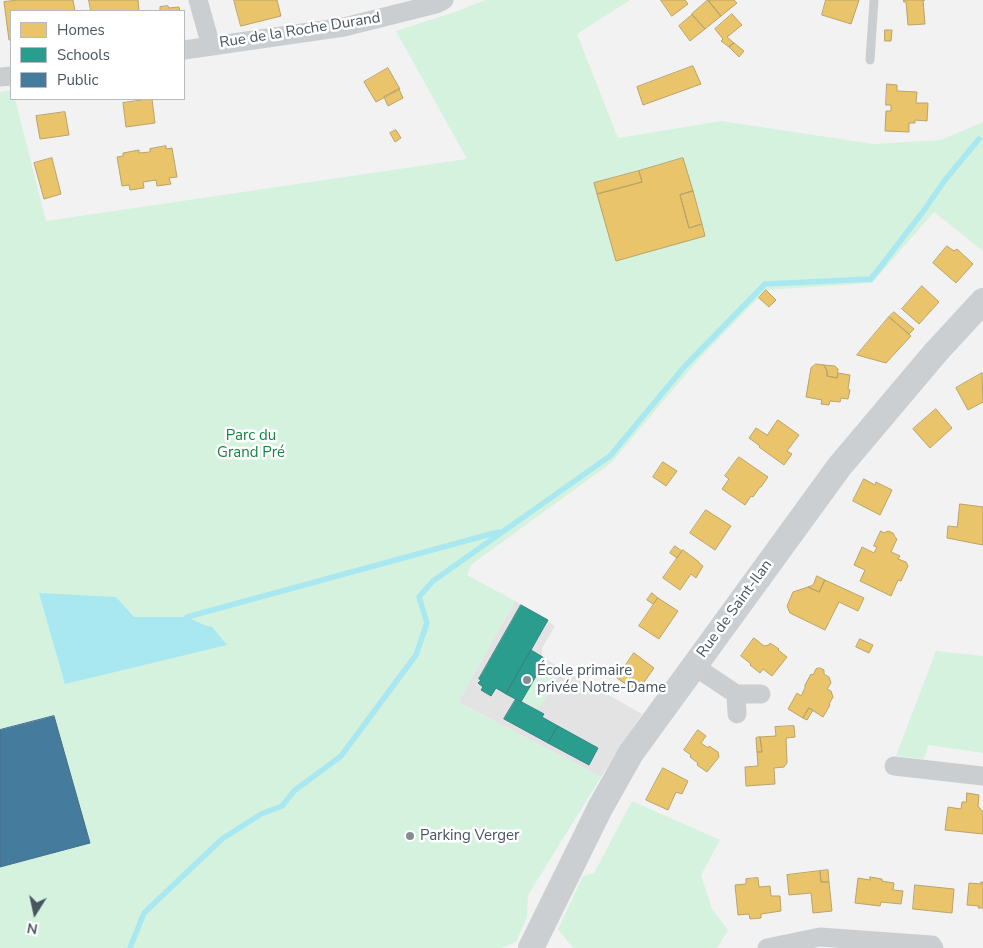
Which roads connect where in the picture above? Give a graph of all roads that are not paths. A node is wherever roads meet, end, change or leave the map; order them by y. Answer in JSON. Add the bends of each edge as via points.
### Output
{"nodes":[{"id":1,"x":198,"y":0,"type":"edge"},
{"id":2,"x":444,"y":0,"type":"edge"},
{"id":3,"x":874,"y":0,"type":"edge"},
{"id":4,"x":211,"y":46,"type":"junction"},
{"id":5,"x":185,"y":50,"type":"edge"},
{"id":6,"x":870,"y":60,"type":"dead end"},
{"id":7,"x":982,"y":305,"type":"edge"},
{"id":8,"x":694,"y":666,"type":"junction"},
{"id":9,"x":736,"y":694,"type":"junction"},
{"id":10,"x":761,"y":694,"type":"dead end"},
{"id":11,"x":737,"y":714,"type":"dead end"},
{"id":12,"x":894,"y":766,"type":"dead end"},
{"id":13,"x":983,"y":776,"type":"edge"},
{"id":14,"x":531,"y":948,"type":"edge"},
{"id":15,"x":766,"y":948,"type":"edge"},
{"id":16,"x":934,"y":948,"type":"edge"}],
"edges":[{"from":1,"to":4,"type":"street"},
{"from":2,"to":4,"type":"street","name":"Rue de la Roche Durand","via":[[344,27]]},
{"from":3,"to":6,"type":"lane"},
{"from":4,"to":5,"type":"street","name":"Rue de la Roche Durand"},
{"from":7,"to":8,"type":"street","name":"Rue de Saint-Ilan","via":[[936,352],[839,467]]},
{"from":8,"to":9,"type":"street"},
{"from":8,"to":14,"type":"street","name":"Rue de Saint-Ilan","via":[[632,753],[610,791]]},
{"from":9,"to":10,"type":"street"},
{"from":9,"to":11,"type":"street"},
{"from":12,"to":13,"type":"street"},
{"from":15,"to":16,"type":"street","via":[[820,937],[932,945]]}]}
